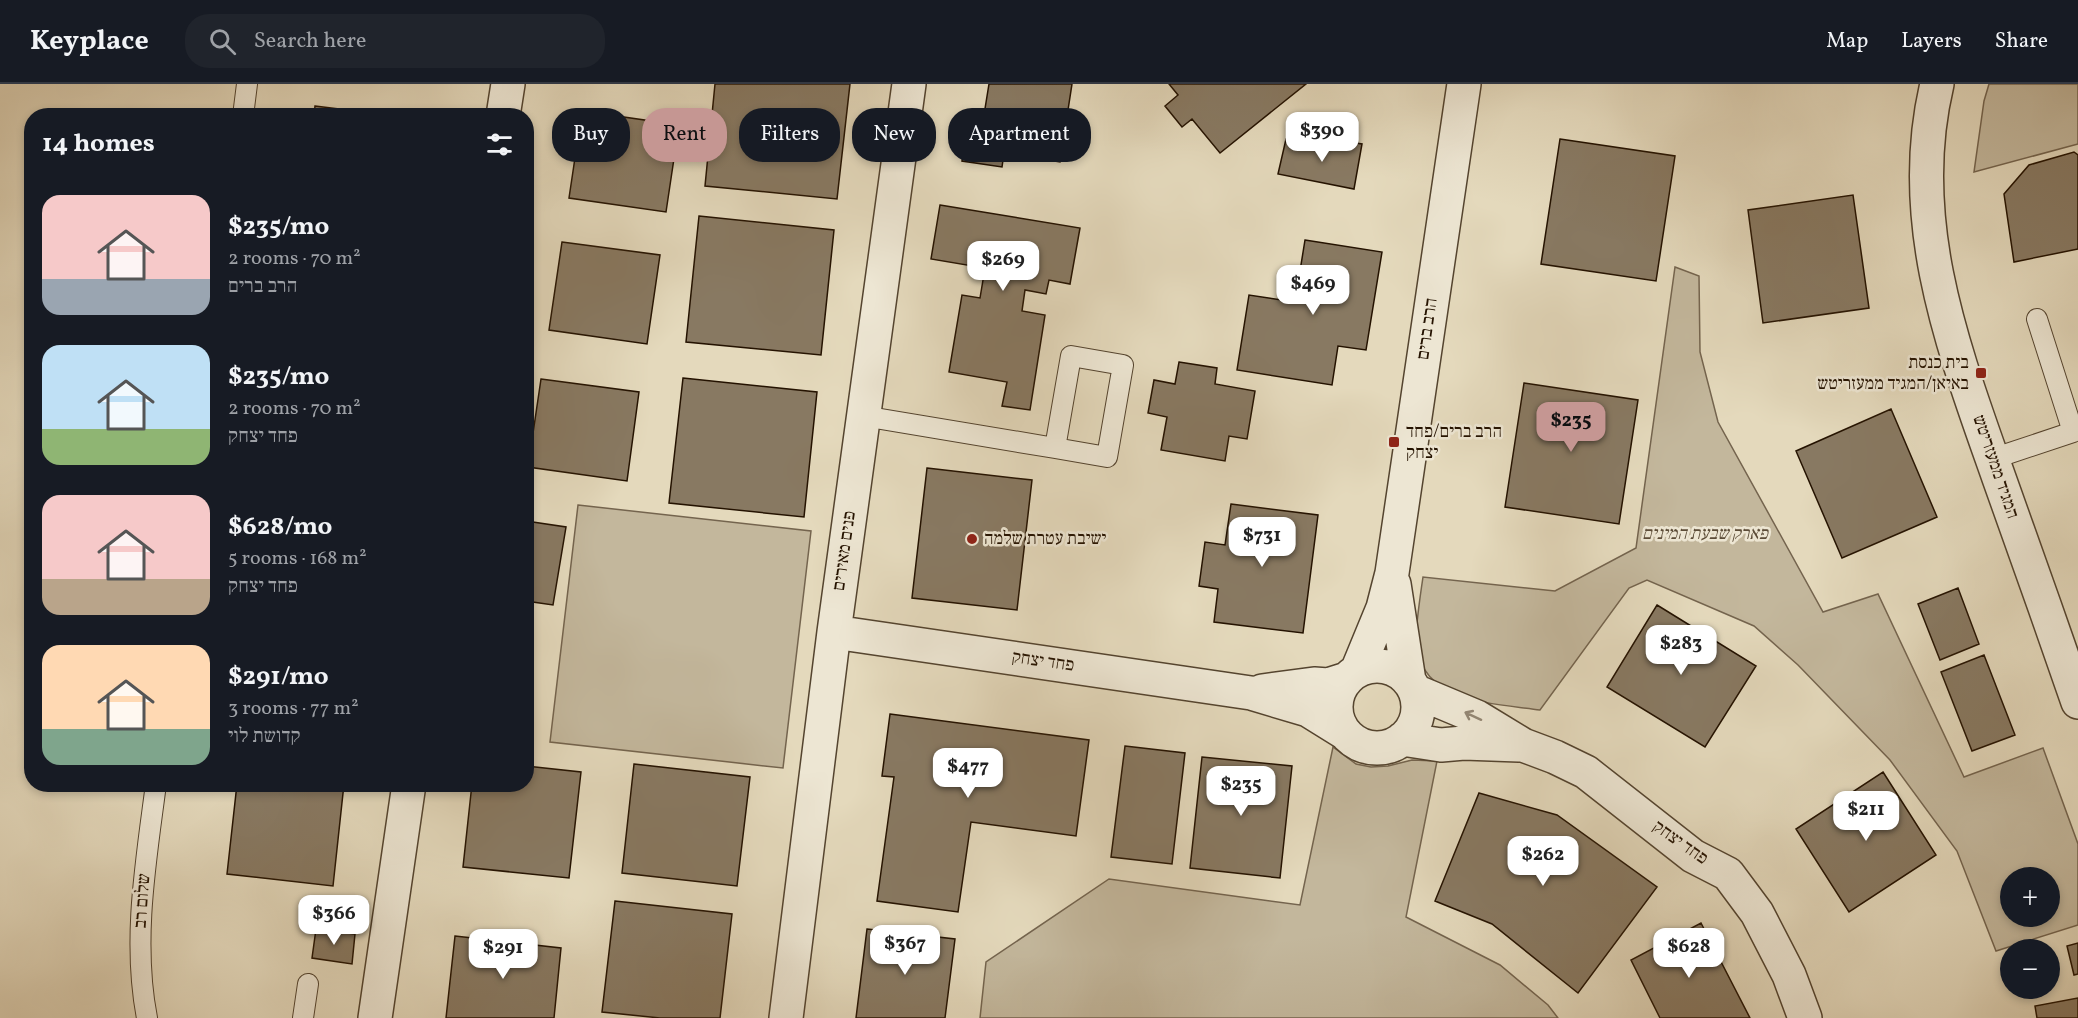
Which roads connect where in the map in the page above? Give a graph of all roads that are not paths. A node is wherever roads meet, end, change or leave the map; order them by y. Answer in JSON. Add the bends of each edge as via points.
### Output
{"nodes":[{"id":1,"x":247,"y":84,"type":"edge"},
{"id":2,"x":508,"y":84,"type":"edge"},
{"id":3,"x":909,"y":84,"type":"edge"},
{"id":4,"x":1464,"y":84,"type":"edge"},
{"id":5,"x":1937,"y":84,"type":"edge"},
{"id":6,"x":244,"y":108,"type":"edge"},
{"id":7,"x":504,"y":108,"type":"edge"},
{"id":8,"x":2037,"y":319,"type":"dead end"},
{"id":9,"x":863,"y":416,"type":"junction"},
{"id":10,"x":1055,"y":448,"type":"junction"},
{"id":11,"x":1992,"y":459,"type":"junction"},
{"id":12,"x":1392,"y":573,"type":"junction"},
{"id":13,"x":834,"y":632,"type":"junction"},
{"id":14,"x":1352,"y":675,"type":"junction"},
{"id":15,"x":1412,"y":686,"type":"junction"},
{"id":16,"x":1251,"y":693,"type":"junction"},
{"id":17,"x":2078,"y":702,"type":"edge"},
{"id":18,"x":1345,"y":733,"type":"junction"},
{"id":19,"x":1402,"y":739,"type":"junction"},
{"id":20,"x":1523,"y":745,"type":"junction"},
{"id":21,"x":155,"y":792,"type":"edge"},
{"id":22,"x":408,"y":792,"type":"edge"},
{"id":23,"x":308,"y":984,"type":"dead end"},
{"id":24,"x":147,"y":1018,"type":"edge"},
{"id":25,"x":303,"y":1018,"type":"edge"},
{"id":26,"x":375,"y":1018,"type":"edge"},
{"id":27,"x":786,"y":1018,"type":"edge"},
{"id":28,"x":1805,"y":1018,"type":"edge"}],
"edges":[{"from":1,"to":6,"type":"lane"},
{"from":2,"to":7,"type":"street"},
{"from":3,"to":9,"type":"street","name":"פנים מאירים"},
{"from":4,"to":12,"type":"street","name":"הרב ברים"},
{"from":5,"to":11,"type":"street","name":"המגיד ממעזריטש","via":[[1925,172],[1930,245],[1947,322]]},
{"from":8,"to":11,"type":"lane","via":[[2073,432]]},
{"from":9,"to":10,"type":"lane"},
{"from":9,"to":13,"type":"street","name":"פנים מאירים"},
{"from":10,"to":10,"type":"lane","via":[[1071,357],[1124,365],[1107,457]]},
{"from":11,"to":17,"type":"street","name":"המגיד ממעזריטש"},
{"from":12,"to":14,"type":"street","name":"הרב ברים","via":[[1383,608]]},
{"from":12,"to":15,"type":"street","name":"הרב ברים"},
{"from":13,"to":16,"type":"street","name":"פחד יצחק"},
{"from":13,"to":27,"type":"street","name":"פנים מאירים"},
{"from":14,"to":15,"type":"street","via":[[1375,665],[1385,666],[1402,674]]},
{"from":14,"to":16,"type":"street","name":"פחד יצחק","via":[[1328,685]]},
{"from":14,"to":18,"type":"street","via":[[1338,693],[1337,718]]},
{"from":15,"to":19,"type":"street","via":[[1418,701],[1415,722]]},
{"from":20,"to":15,"type":"street","name":"פחד יצחק","one_way":true,"via":[[1477,717]]},
{"from":16,"to":18,"type":"street","name":"פחד יצחק","via":[[1308,710]]},
{"from":18,"to":19,"type":"street","via":[[1366,746],[1385,747]]},
{"from":19,"to":20,"type":"street","name":"פחד יצחק","via":[[1441,745]]},
{"from":20,"to":28,"type":"street","name":"פחד יצחק","via":[[1586,772],[1693,856],[1728,874],[1757,913],[1790,975]]},
{"from":21,"to":24,"type":"lane","name":"שלום רב","via":[[140,939]]},
{"from":22,"to":26,"type":"street"},
{"from":23,"to":25,"type":"lane"}]}
